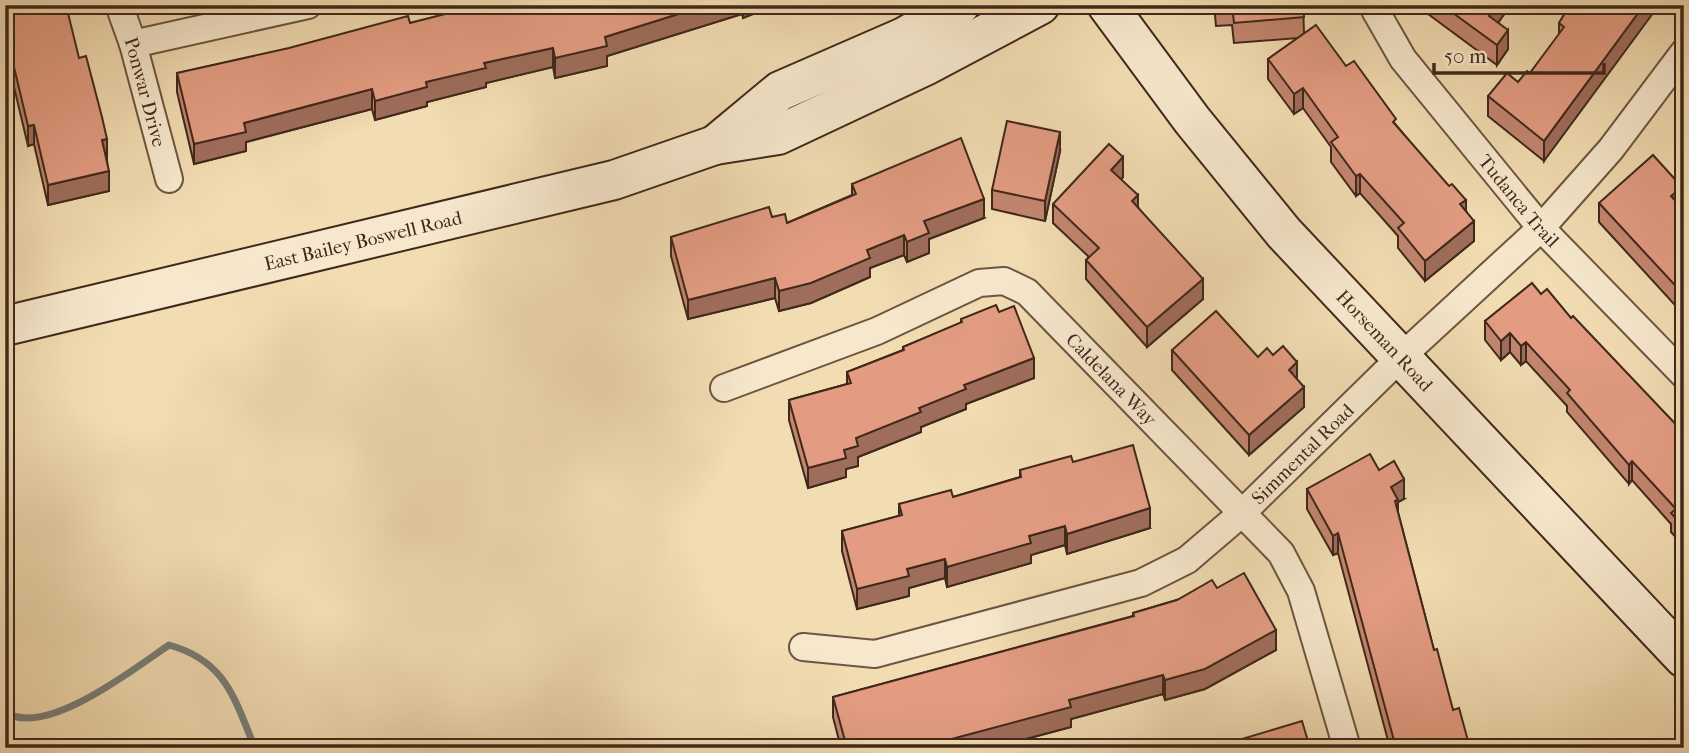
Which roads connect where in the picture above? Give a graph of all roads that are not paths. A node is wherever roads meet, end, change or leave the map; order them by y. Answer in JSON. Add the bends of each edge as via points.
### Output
{"nodes":[{"id":1,"x":119,"y":5,"type":"edge"},
{"id":2,"x":308,"y":5,"type":"edge"},
{"id":3,"x":960,"y":5,"type":"edge"},
{"id":4,"x":1040,"y":5,"type":"edge"},
{"id":5,"x":1107,"y":5,"type":"edge"},
{"id":6,"x":1376,"y":8,"type":"edge"},
{"id":7,"x":133,"y":44,"type":"junction"},
{"id":8,"x":1684,"y":52,"type":"edge"},
{"id":9,"x":715,"y":145,"type":"junction"},
{"id":10,"x":169,"y":179,"type":"dead end"},
{"id":11,"x":1541,"y":228,"type":"junction"},
{"id":12,"x":5,"y":326,"type":"edge"},
{"id":13,"x":1400,"y":358,"type":"junction"},
{"id":14,"x":1684,"y":375,"type":"edge"},
{"id":15,"x":724,"y":388,"type":"dead end"},
{"id":16,"x":1242,"y":513,"type":"junction"},
{"id":17,"x":803,"y":647,"type":"dead end"},
{"id":18,"x":1684,"y":658,"type":"edge"},
{"id":19,"x":1347,"y":748,"type":"edge"}],
"edges":[{"from":1,"to":7,"type":"street","name":"Ponwar Drive"},
{"from":2,"to":7,"type":"street"},
{"from":3,"to":9,"type":"street","name":"East Bailey Boswell Road","via":[[904,37],[780,91]]},
{"from":4,"to":9,"type":"street","name":"East Bailey Boswell Road","via":[[927,65],[778,135]]},
{"from":5,"to":13,"type":"street","name":"Horseman Road","via":[[1284,233]]},
{"from":6,"to":11,"type":"street","name":"Tudanca Trail","via":[[1403,60]]},
{"from":7,"to":10,"type":"street","name":"Ponwar Drive"},
{"from":8,"to":11,"type":"street","name":"Simmental Road","via":[[1611,149]]},
{"from":9,"to":12,"type":"street","name":"East Bailey Boswell Road","via":[[614,180]]},
{"from":11,"to":13,"type":"street","name":"Simmental Road"},
{"from":11,"to":14,"type":"street","name":"Tudanca Trail"},
{"from":13,"to":16,"type":"street","name":"Simmental Road"},
{"from":13,"to":18,"type":"street","name":"Horseman Road"},
{"from":15,"to":16,"type":"street","name":"Caldelana Way","via":[[877,331],[979,283],[1004,281],[1038,301]]},
{"from":16,"to":17,"type":"street","name":"Simmental Road","via":[[1187,560],[1141,583],[875,654]]},
{"from":16,"to":19,"type":"street","name":"Caldelana Way","via":[[1281,553],[1301,591]]}]}
